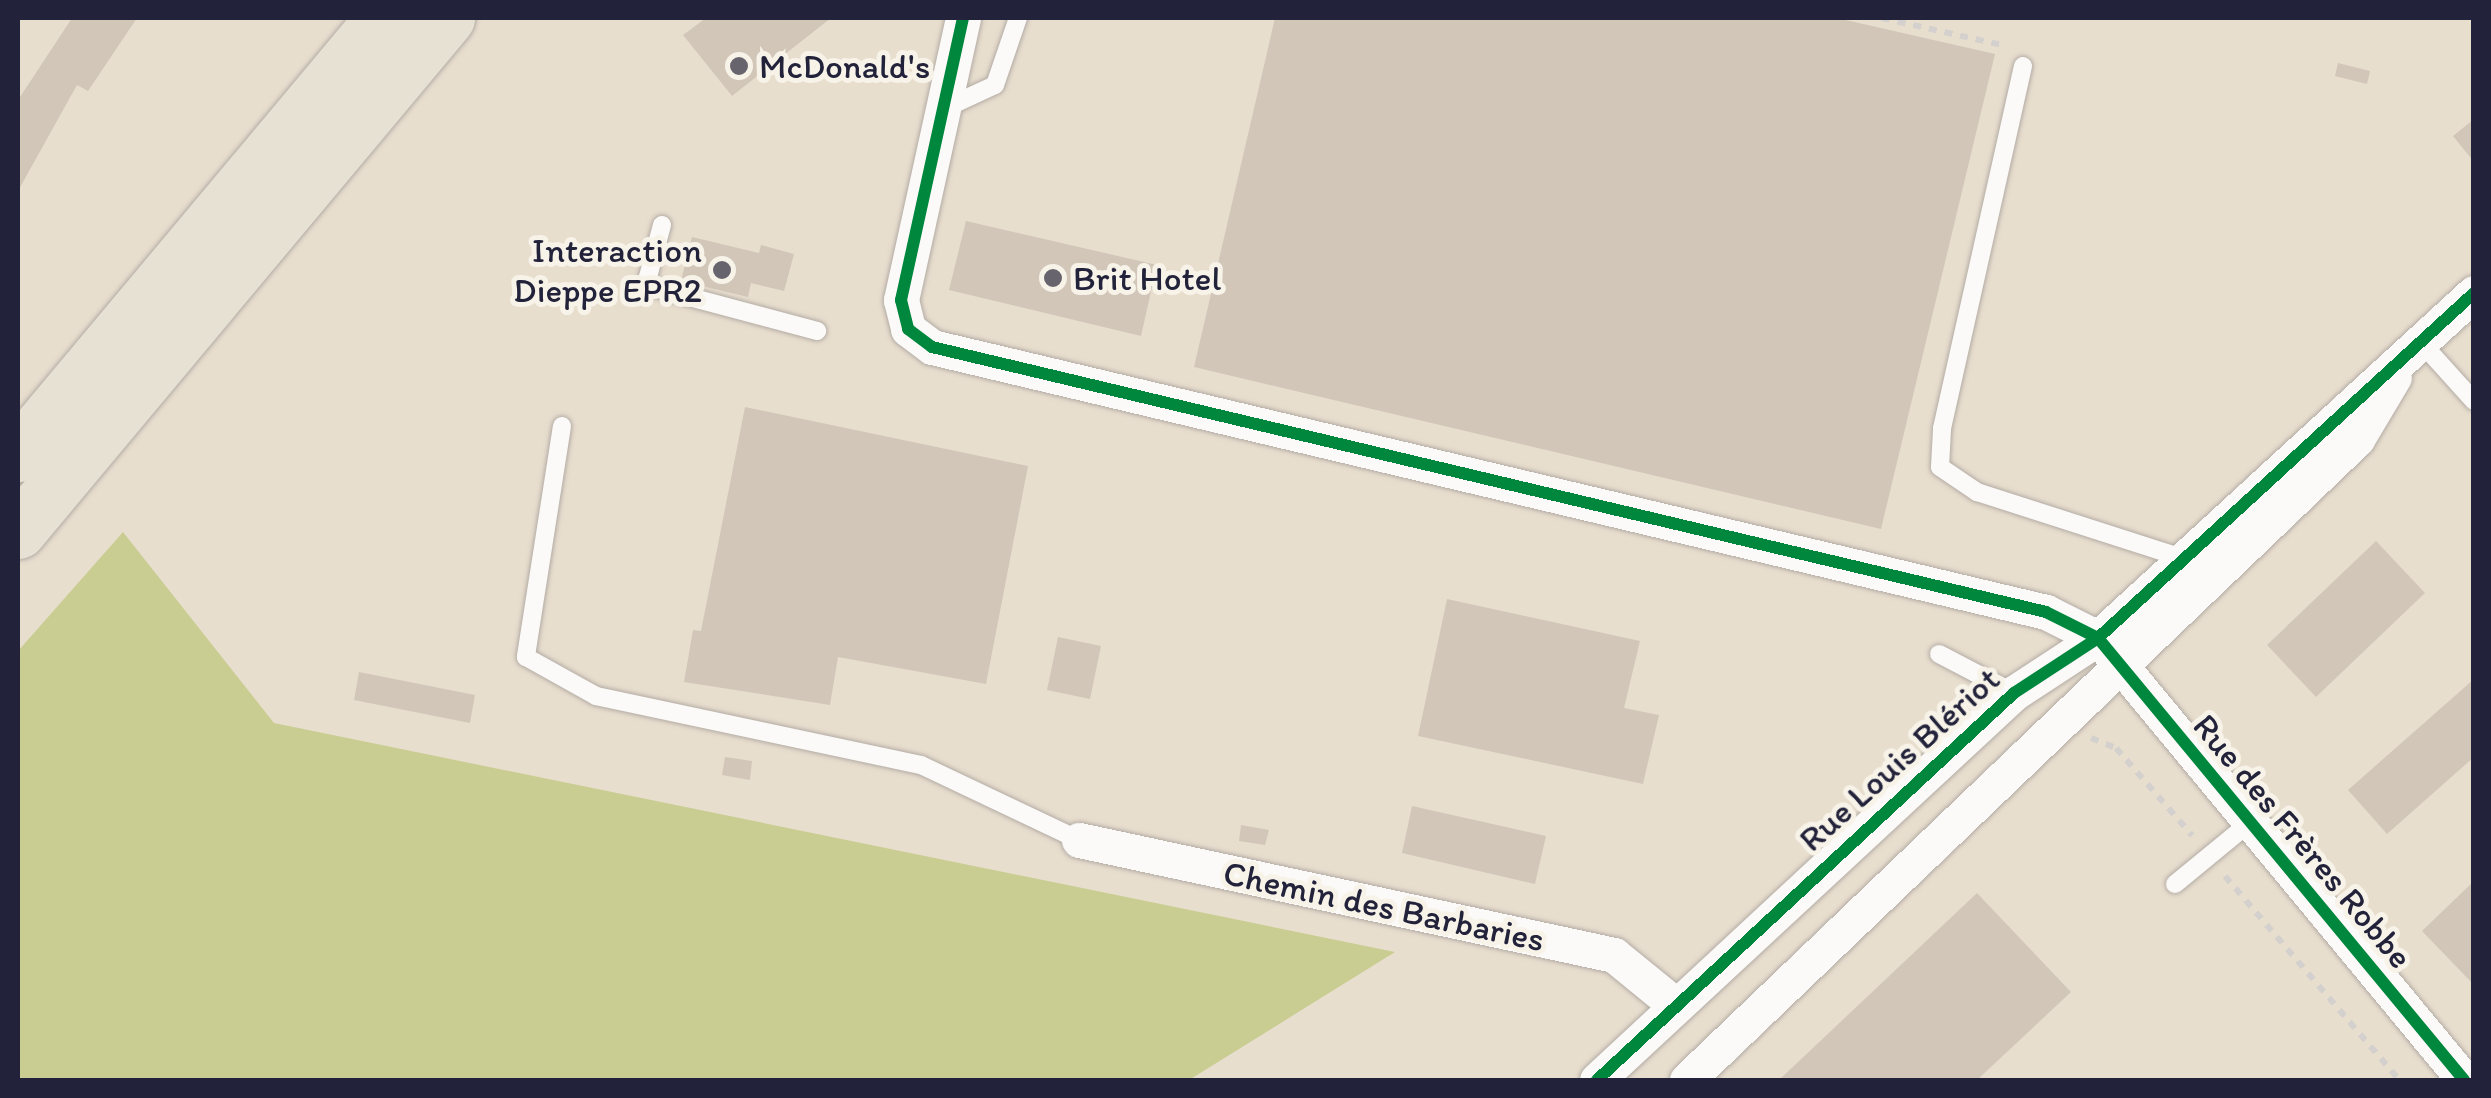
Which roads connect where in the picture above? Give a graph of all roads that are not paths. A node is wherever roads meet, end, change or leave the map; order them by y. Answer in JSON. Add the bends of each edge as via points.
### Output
{"nodes":[{"id":1,"x":383,"y":18,"type":"edge"},
{"id":2,"x":447,"y":18,"type":"edge"},
{"id":3,"x":963,"y":18,"type":"edge"},
{"id":4,"x":1018,"y":18,"type":"edge"},
{"id":5,"x":2023,"y":66,"type":"road end"},
{"id":6,"x":943,"y":109,"type":"junction"},
{"id":7,"x":662,"y":225,"type":"dead end"},
{"id":8,"x":2474,"y":293,"type":"edge"},
{"id":9,"x":818,"y":331,"type":"dead end"},
{"id":10,"x":2417,"y":338,"type":"junction"},
{"id":11,"x":2474,"y":401,"type":"edge"},
{"id":12,"x":562,"y":426,"type":"dead end"},
{"id":13,"x":18,"y":454,"type":"edge"},
{"id":14,"x":18,"y":531,"type":"edge"},
{"id":15,"x":2182,"y":558,"type":"junction"},
{"id":16,"x":2108,"y":652,"type":"junction"},
{"id":17,"x":1939,"y":654,"type":"dead end"},
{"id":18,"x":2014,"y":693,"type":"junction"},
{"id":19,"x":2248,"y":824,"type":"junction"},
{"id":20,"x":1078,"y":840,"type":"joint"},
{"id":21,"x":2176,"y":884,"type":"dead end"},
{"id":22,"x":1674,"y":1004,"type":"junction"},
{"id":23,"x":1597,"y":1080,"type":"edge"},
{"id":24,"x":1687,"y":1080,"type":"edge"},
{"id":25,"x":2464,"y":1080,"type":"edge"}],
"edges":[{"from":1,"to":13,"type":"highway"},
{"from":2,"to":14,"type":"highway"},
{"from":3,"to":6,"type":"street"},
{"from":4,"to":6,"type":"lane","via":[[995,86]]},
{"from":5,"to":15,"type":"lane","via":[[1942,428],[1940,467],[1977,492]]},
{"from":6,"to":16,"type":"street","via":[[901,300],[908,329],[932,347],[1992,595],[2046,612]]},
{"from":7,"to":9,"type":"lane","via":[[648,278],[652,287]]},
{"from":8,"to":10,"type":"street","name":"Rue Louis Blériot"},
{"from":10,"to":11,"type":"lane"},
{"from":10,"to":15,"type":"street","name":"Rue Louis Blériot"},
{"from":10,"to":16,"type":"street","name":"Rue Louis Blériot","via":[[2357,438]]},
{"from":12,"to":20,"type":"lane","via":[[526,657],[596,696],[921,765]]},
{"from":15,"to":16,"type":"street","name":"Rue Louis Blériot"},
{"from":16,"to":18,"type":"street","name":"Rue Louis Blériot"},
{"from":16,"to":19,"type":"street","name":"Rue des Frères Robbe"},
{"from":16,"to":24,"type":"street","name":"Rue Louis Blériot"},
{"from":17,"to":18,"type":"lane"},
{"from":18,"to":22,"type":"street","name":"Rue Louis Blériot"},
{"from":19,"to":21,"type":"lane"},
{"from":19,"to":25,"type":"street","name":"Rue des Frères Robbe"},
{"from":20,"to":22,"type":"street","name":"Chemin des Barbaries","via":[[1614,955]]},
{"from":22,"to":23,"type":"street","name":"Rue Louis Blériot"}]}
